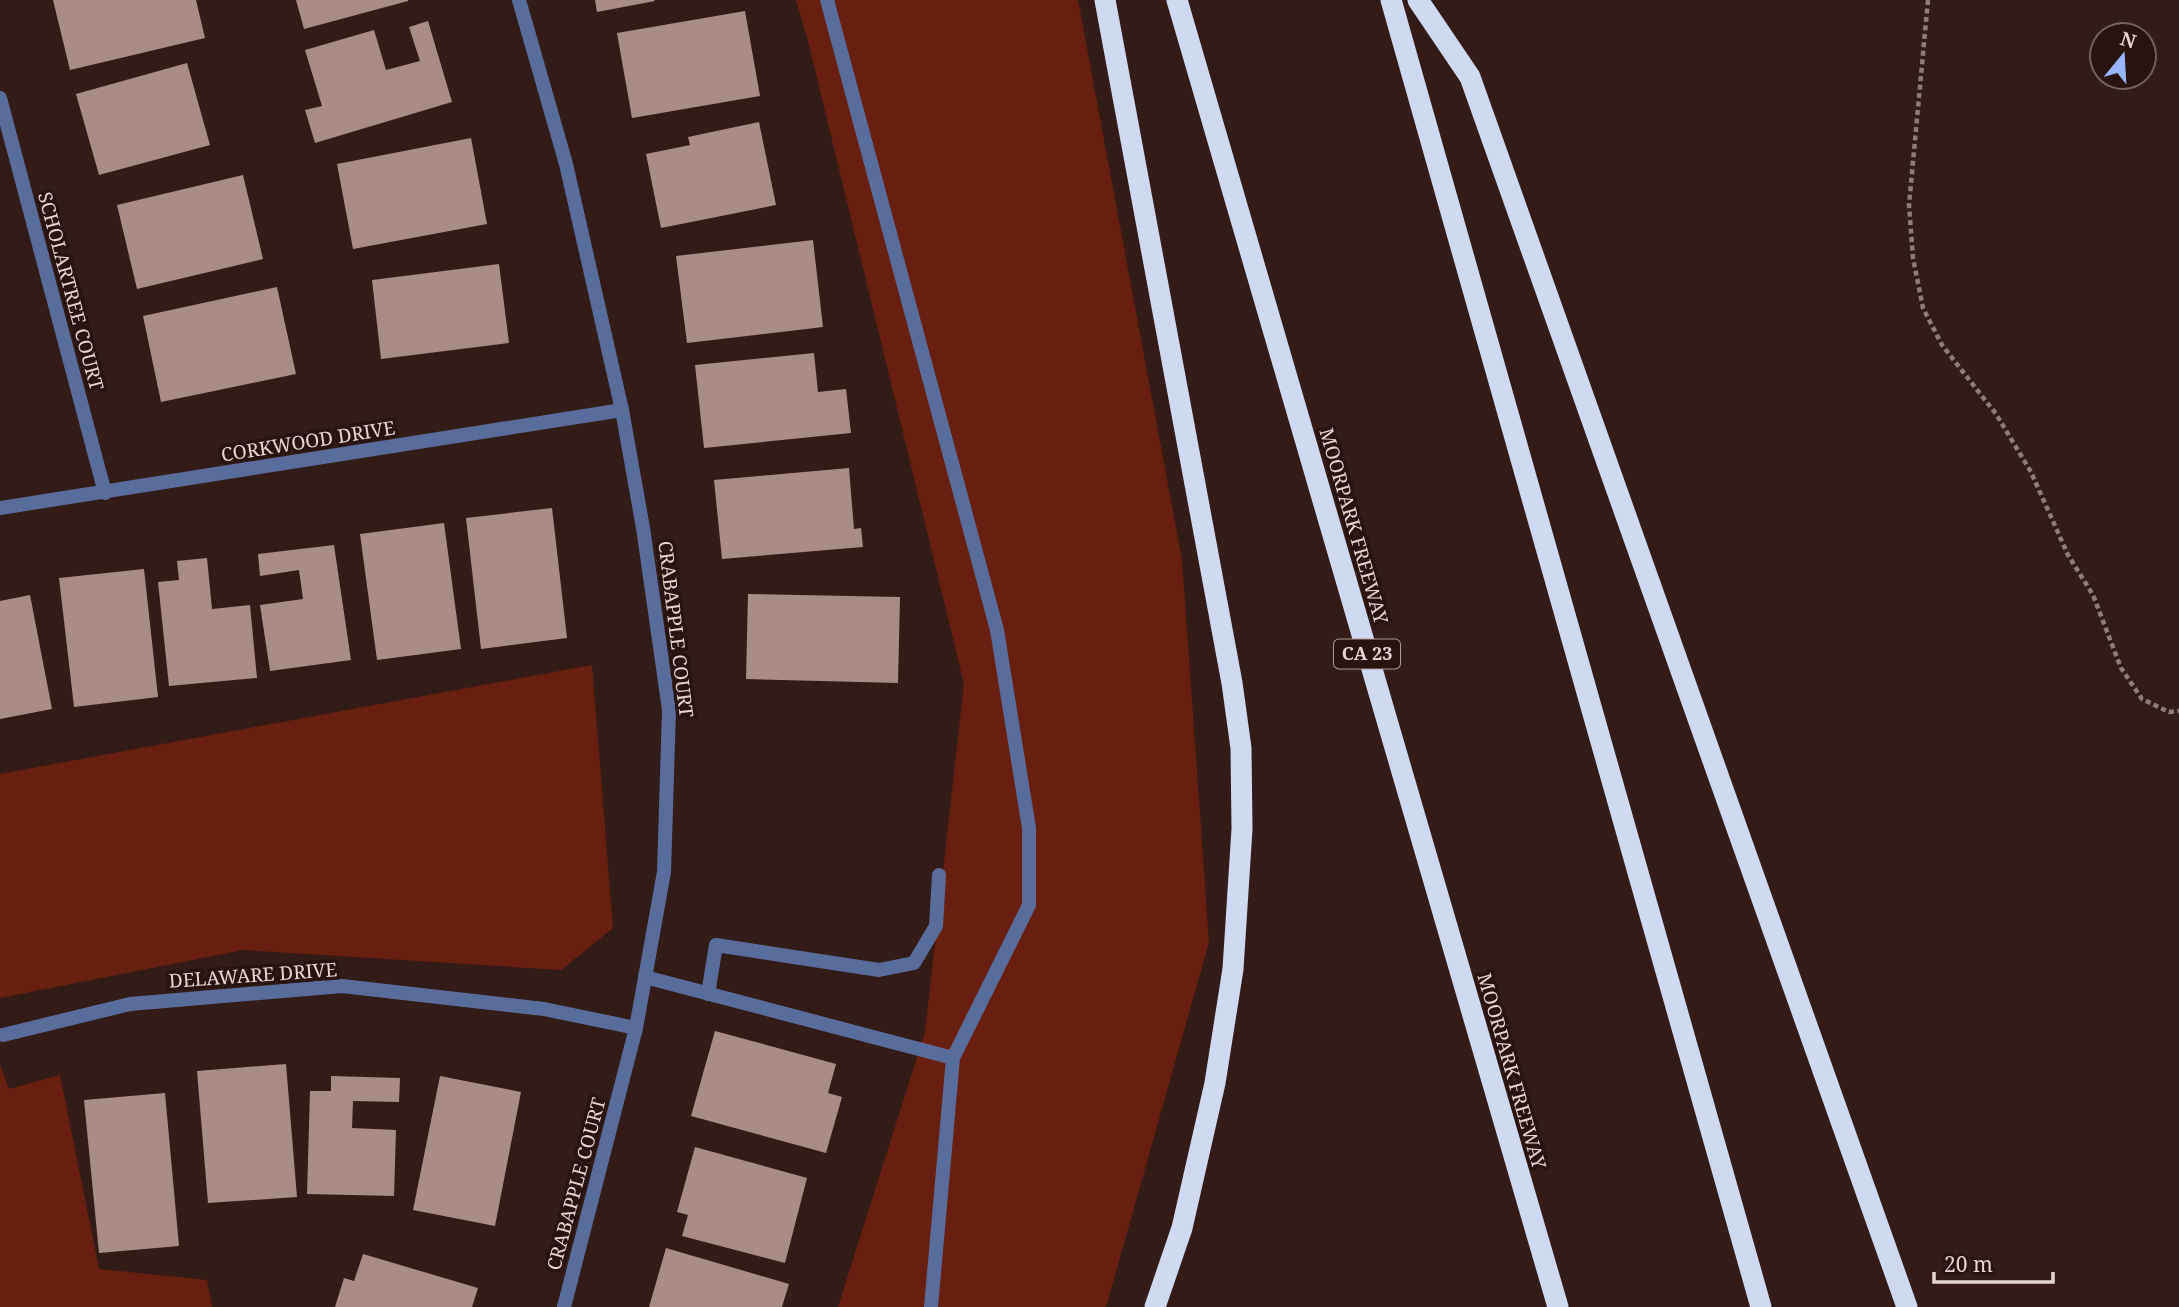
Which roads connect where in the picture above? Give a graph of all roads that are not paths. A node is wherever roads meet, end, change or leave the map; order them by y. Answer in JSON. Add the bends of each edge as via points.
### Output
{"nodes":[{"id":1,"x":519,"y":0,"type":"edge"},
{"id":2,"x":827,"y":0,"type":"edge"},
{"id":3,"x":1105,"y":0,"type":"edge"},
{"id":4,"x":1177,"y":0,"type":"edge"},
{"id":5,"x":1391,"y":0,"type":"edge"},
{"id":6,"x":1418,"y":0,"type":"edge"},
{"id":7,"x":0,"y":98,"type":"edge"},
{"id":8,"x":622,"y":410,"type":"junction"},
{"id":9,"x":105,"y":493,"type":"junction"},
{"id":10,"x":0,"y":508,"type":"edge"},
{"id":11,"x":939,"y":875,"type":"dead end"},
{"id":12,"x":645,"y":977,"type":"junction"},
{"id":13,"x":708,"y":994,"type":"junction"},
{"id":14,"x":636,"y":1028,"type":"junction"},
{"id":15,"x":2,"y":1035,"type":"edge"},
{"id":16,"x":953,"y":1058,"type":"junction"},
{"id":17,"x":564,"y":1307,"type":"edge"},
{"id":18,"x":931,"y":1307,"type":"edge"},
{"id":19,"x":1156,"y":1307,"type":"edge"},
{"id":20,"x":1558,"y":1307,"type":"edge"},
{"id":21,"x":1761,"y":1307,"type":"edge"},
{"id":22,"x":1907,"y":1307,"type":"edge"}],
"edges":[{"from":1,"to":8,"type":"street","name":"CRABAPPLE COURT","via":[[566,164]]},
{"from":2,"to":16,"type":"street","via":[[997,630],[1029,828],[1029,905]]},
{"from":3,"to":19,"type":"highway","via":[[1241,748],[1242,829],[1233,969],[1215,1083],[1182,1228]]},
{"from":4,"to":20,"type":"highway","name":"MOORPARK FREEWAY","number":"CA 23"},
{"from":5,"to":21,"type":"highway"},
{"from":6,"to":22,"type":"highway","via":[[1470,77]]},
{"from":7,"to":9,"type":"street","name":"SCHOLARTREE COURT"},
{"from":8,"to":9,"type":"street","name":"CORKWOOD DRIVE"},
{"from":8,"to":12,"type":"street","name":"CRABAPPLE COURT","via":[[670,710],[664,872]]},
{"from":9,"to":10,"type":"street","name":"CORKWOOD DRIVE"},
{"from":11,"to":13,"type":"street","via":[[936,926],[914,962],[879,970],[716,945]]},
{"from":12,"to":13,"type":"street"},
{"from":12,"to":14,"type":"street","name":"CRABAPPLE COURT"},
{"from":13,"to":16,"type":"street"},
{"from":14,"to":15,"type":"street","name":"DELAWARE DRIVE","via":[[544,1009],[342,986],[130,1004]]},
{"from":14,"to":17,"type":"street","name":"CRABAPPLE COURT"},
{"from":16,"to":18,"type":"street"}]}
